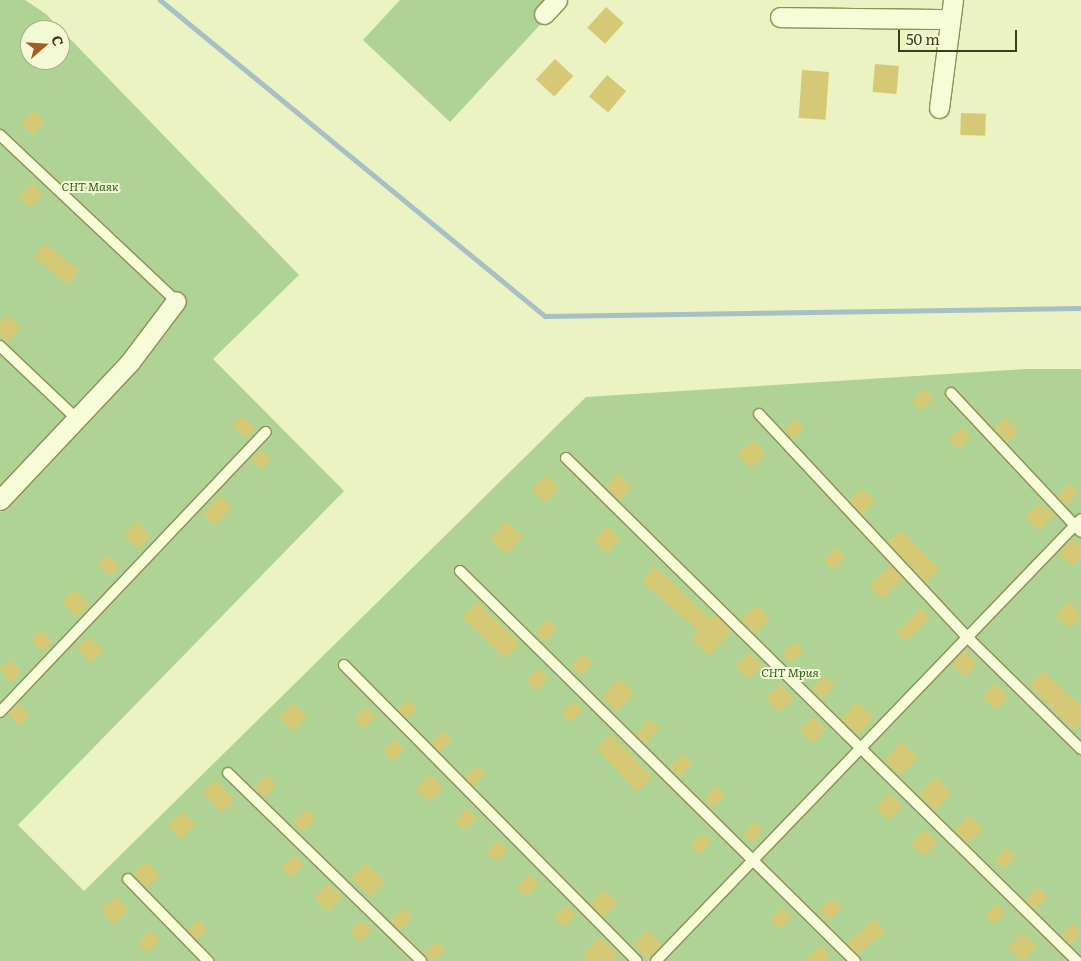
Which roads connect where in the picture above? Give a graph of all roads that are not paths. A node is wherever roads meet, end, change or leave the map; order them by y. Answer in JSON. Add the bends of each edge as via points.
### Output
{"nodes":[{"id":1,"x":558,"y":0,"type":"edge"},
{"id":2,"x":952,"y":0,"type":"edge"},
{"id":3,"x":544,"y":14,"type":"dead end"},
{"id":4,"x":780,"y":17,"type":"dead end"},
{"id":5,"x":950,"y":19,"type":"junction"},
{"id":6,"x":939,"y":108,"type":"dead end"},
{"id":7,"x":0,"y":135,"type":"edge"},
{"id":8,"x":176,"y":301,"type":"joint"},
{"id":9,"x":0,"y":346,"type":"edge"},
{"id":10,"x":951,"y":393,"type":"dead end"},
{"id":11,"x":759,"y":414,"type":"dead end"},
{"id":12,"x":77,"y":419,"type":"junction"},
{"id":13,"x":266,"y":432,"type":"dead end"},
{"id":14,"x":566,"y":458,"type":"dead end"},
{"id":15,"x":0,"y":500,"type":"edge"},
{"id":16,"x":1079,"y":525,"type":"edge"},
{"id":17,"x":460,"y":571,"type":"dead end"},
{"id":18,"x":966,"y":635,"type":"junction"},
{"id":19,"x":344,"y":665,"type":"dead end"},
{"id":20,"x":0,"y":712,"type":"edge"},
{"id":21,"x":860,"y":749,"type":"junction"},
{"id":22,"x":1081,"y":749,"type":"edge"},
{"id":23,"x":228,"y":772,"type":"dead end"},
{"id":24,"x":753,"y":860,"type":"junction"},
{"id":25,"x":128,"y":879,"type":"dead end"},
{"id":26,"x":208,"y":961,"type":"edge"},
{"id":27,"x":421,"y":961,"type":"edge"},
{"id":28,"x":637,"y":961,"type":"edge"},
{"id":29,"x":656,"y":961,"type":"edge"},
{"id":30,"x":855,"y":961,"type":"edge"},
{"id":31,"x":1077,"y":961,"type":"edge"}],
"edges":[{"from":1,"to":3,"type":"street"},
{"from":2,"to":5,"type":"street"},
{"from":4,"to":5,"type":"street"},
{"from":5,"to":6,"type":"street"},
{"from":7,"to":8,"type":"lane"},
{"from":8,"to":12,"type":"street","via":[[130,362]]},
{"from":9,"to":12,"type":"lane"},
{"from":10,"to":16,"type":"lane"},
{"from":11,"to":18,"type":"lane"},
{"from":12,"to":15,"type":"street"},
{"from":13,"to":20,"type":"lane"},
{"from":14,"to":21,"type":"lane"},
{"from":16,"to":18,"type":"lane"},
{"from":17,"to":24,"type":"lane"},
{"from":18,"to":21,"type":"lane"},
{"from":18,"to":22,"type":"lane"},
{"from":19,"to":28,"type":"lane"},
{"from":21,"to":24,"type":"lane"},
{"from":21,"to":31,"type":"lane"},
{"from":23,"to":27,"type":"lane"},
{"from":24,"to":29,"type":"lane"},
{"from":24,"to":30,"type":"lane"},
{"from":25,"to":26,"type":"lane"}]}
